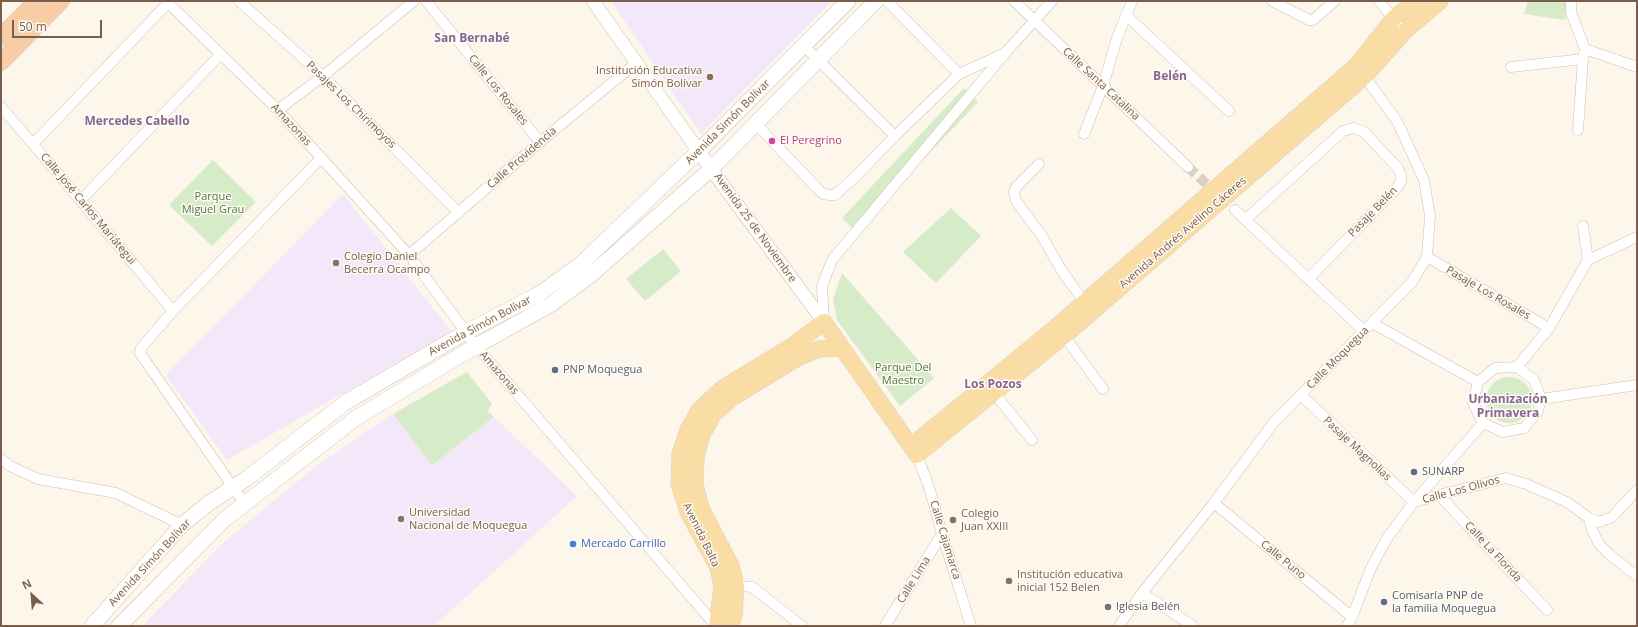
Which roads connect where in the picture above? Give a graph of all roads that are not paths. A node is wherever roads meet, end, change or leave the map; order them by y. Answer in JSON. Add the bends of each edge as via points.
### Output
{"nodes":[{"id":1,"x":37,"y":1,"type":"edge"},
{"id":2,"x":61,"y":1,"type":"edge"},
{"id":3,"x":414,"y":1,"type":"edge"},
{"id":4,"x":426,"y":1,"type":"edge"},
{"id":5,"x":593,"y":1,"type":"edge"},
{"id":6,"x":848,"y":1,"type":"edge"},
{"id":7,"x":876,"y":1,"type":"edge"},
{"id":8,"x":887,"y":1,"type":"edge"},
{"id":9,"x":1014,"y":1,"type":"edge"},
{"id":10,"x":1052,"y":1,"type":"edge"},
{"id":11,"x":1132,"y":1,"type":"edge"},
{"id":12,"x":1272,"y":1,"type":"edge"},
{"id":13,"x":1335,"y":1,"type":"edge"},
{"id":14,"x":1379,"y":1,"type":"edge"},
{"id":15,"x":1416,"y":1,"type":"edge"},
{"id":16,"x":1440,"y":1,"type":"edge"},
{"id":17,"x":1571,"y":1,"type":"edge"},
{"id":18,"x":167,"y":2,"type":"edge"},
{"id":19,"x":242,"y":2,"type":"edge"},
{"id":20,"x":1127,"y":16,"type":"junction"},
{"id":21,"x":1394,"y":18,"type":"junction"},
{"id":22,"x":1033,"y":21,"type":"junction"},
{"id":23,"x":1404,"y":32,"type":"junction"},
{"id":24,"x":1,"y":37,"type":"edge"},
{"id":25,"x":804,"y":46,"type":"junction"},
{"id":26,"x":1007,"y":51,"type":"junction"},
{"id":27,"x":1584,"y":54,"type":"junction"},
{"id":28,"x":220,"y":55,"type":"junction"},
{"id":29,"x":819,"y":60,"type":"junction"},
{"id":30,"x":1,"y":62,"type":"edge"},
{"id":31,"x":636,"y":63,"type":"junction"},
{"id":32,"x":1511,"y":67,"type":"dead end"},
{"id":33,"x":1637,"y":67,"type":"edge"},
{"id":34,"x":1361,"y":71,"type":"junction"},
{"id":35,"x":959,"y":74,"type":"junction"},
{"id":36,"x":323,"y":76,"type":"junction"},
{"id":37,"x":1103,"y":86,"type":"junction"},
{"id":38,"x":1,"y":107,"type":"edge"},
{"id":39,"x":278,"y":110,"type":"junction"},
{"id":40,"x":1229,"y":112,"type":"dead end"},
{"id":41,"x":756,"y":124,"type":"junction"},
{"id":42,"x":1578,"y":130,"type":"dead end"},
{"id":43,"x":1084,"y":134,"type":"dead end"},
{"id":44,"x":896,"y":136,"type":"junction"},
{"id":45,"x":540,"y":142,"type":"junction"},
{"id":46,"x":33,"y":144,"type":"junction"},
{"id":47,"x":700,"y":150,"type":"junction"},
{"id":48,"x":321,"y":158,"type":"junction"},
{"id":49,"x":1039,"y":164,"type":"dead end"},
{"id":50,"x":1188,"y":167,"type":"tunnel mouth"},
{"id":51,"x":711,"y":169,"type":"junction"},
{"id":52,"x":81,"y":200,"type":"junction"},
{"id":53,"x":1235,"y":210,"type":"tunnel mouth"},
{"id":54,"x":459,"y":213,"type":"junction"},
{"id":55,"x":1245,"y":220,"type":"junction"},
{"id":56,"x":1583,"y":226,"type":"dead end"},
{"id":57,"x":1637,"y":237,"type":"edge"},
{"id":58,"x":409,"y":255,"type":"junction"},
{"id":59,"x":1427,"y":258,"type":"junction"},
{"id":60,"x":1588,"y":260,"type":"junction"},
{"id":61,"x":1309,"y":278,"type":"junction"},
{"id":62,"x":1088,"y":308,"type":"junction"},
{"id":63,"x":173,"y":311,"type":"junction"},
{"id":64,"x":824,"y":322,"type":"junction"},
{"id":65,"x":1372,"y":323,"type":"junction"},
{"id":66,"x":1549,"y":328,"type":"junction"},
{"id":67,"x":1364,"y":330,"type":"junction"},
{"id":68,"x":466,"y":332,"type":"junction"},
{"id":69,"x":1064,"y":336,"type":"junction"},
{"id":70,"x":476,"y":346,"type":"junction"},
{"id":71,"x":842,"y":348,"type":"junction"},
{"id":72,"x":1517,"y":367,"type":"junction"},
{"id":73,"x":1478,"y":382,"type":"junction"},
{"id":74,"x":1637,"y":385,"type":"edge"},
{"id":75,"x":1103,"y":389,"type":"dead end"},
{"id":76,"x":994,"y":393,"type":"junction"},
{"id":77,"x":1301,"y":395,"type":"junction"},
{"id":78,"x":1541,"y":399,"type":"junction"},
{"id":79,"x":346,"y":402,"type":"junction"},
{"id":80,"x":356,"y":418,"type":"junction"},
{"id":81,"x":1483,"y":423,"type":"junction"},
{"id":82,"x":1032,"y":440,"type":"dead end"},
{"id":83,"x":914,"y":450,"type":"junction"},
{"id":84,"x":1,"y":459,"type":"edge"},
{"id":85,"x":232,"y":487,"type":"junction"},
{"id":86,"x":1637,"y":490,"type":"edge"},
{"id":87,"x":1439,"y":495,"type":"junction"},
{"id":88,"x":1414,"y":502,"type":"junction"},
{"id":89,"x":244,"y":503,"type":"junction"},
{"id":90,"x":1214,"y":503,"type":"junction"},
{"id":91,"x":1589,"y":518,"type":"junction"},
{"id":92,"x":182,"y":525,"type":"junction"},
{"id":93,"x":942,"y":534,"type":"junction"},
{"id":94,"x":1637,"y":576,"type":"edge"},
{"id":95,"x":729,"y":585,"type":"junction"},
{"id":96,"x":1142,"y":593,"type":"junction"},
{"id":97,"x":1547,"y":610,"type":"dead end"},
{"id":98,"x":1350,"y":622,"type":"edge"},
{"id":99,"x":92,"y":626,"type":"edge"},
{"id":100,"x":119,"y":626,"type":"edge"},
{"id":101,"x":716,"y":626,"type":"edge"},
{"id":102,"x":730,"y":626,"type":"edge"},
{"id":103,"x":802,"y":626,"type":"edge"},
{"id":104,"x":885,"y":626,"type":"edge"},
{"id":105,"x":971,"y":626,"type":"edge"},
{"id":106,"x":1119,"y":626,"type":"edge"},
{"id":107,"x":1193,"y":626,"type":"edge"}],
"edges":[{"from":1,"to":24,"type":"highway"},
{"from":2,"to":30,"type":"highway"},
{"from":3,"to":36,"type":"street"},
{"from":4,"to":45,"type":"street","name":"Calle Los Rosales"},
{"from":5,"to":31,"type":"street","name":"Avenida 25 de Noviembre"},
{"from":6,"to":25,"type":"main road","name":"Avenida Simón Bolívar"},
{"from":7,"to":29,"type":"main road","name":"Avenida Simón Bolívar"},
{"from":8,"to":35,"type":"street"},
{"from":9,"to":22,"type":"street","name":"Calle Santa Catalina"},
{"from":10,"to":22,"type":"street"},
{"from":11,"to":20,"type":"street"},
{"from":12,"to":13,"type":"street","via":[[1309,20],[1317,18]]},
{"from":14,"to":21,"type":"street"},
{"from":15,"to":21,"type":"main road","name":"Avenida Andrés Avelino Cáceres"},
{"from":16,"to":23,"type":"main road","name":"Avenida Andrés Avelino Cáceres"},
{"from":17,"to":27,"type":"street","via":[[1571,12]]},
{"from":18,"to":28,"type":"street","name":"Amazonas"},
{"from":18,"to":46,"type":"street"},
{"from":19,"to":36,"type":"street","name":"Pasajes Los Chirimoyos"},
{"from":20,"to":37,"type":"street","via":[[1117,38]]},
{"from":20,"to":40,"type":"street"},
{"from":21,"to":23,"type":"street"},
{"from":21,"to":34,"type":"main road","name":"Avenida Andrés Avelino Cáceres"},
{"from":22,"to":26,"type":"street"},
{"from":22,"to":37,"type":"street","name":"Calle Santa Catalina"},
{"from":23,"to":34,"type":"main road","name":"Avenida Andrés Avelino Cáceres"},
{"from":25,"to":29,"type":"street"},
{"from":25,"to":47,"type":"main road","name":"Avenida Simón Bolívar"},
{"from":26,"to":35,"type":"street"},
{"from":26,"to":64,"type":"street","via":[[832,260],[822,286]]},
{"from":27,"to":32,"type":"street"},
{"from":27,"to":33,"type":"street"},
{"from":27,"to":42,"type":"street"},
{"from":28,"to":39,"type":"street","name":"Amazonas"},
{"from":28,"to":52,"type":"street"},
{"from":29,"to":41,"type":"main road","name":"Avenida Simón Bolívar"},
{"from":29,"to":44,"type":"street"},
{"from":31,"to":45,"type":"street","name":"Calle Providencia"},
{"from":31,"to":47,"type":"street","name":"Avenida 25 de Noviembre"},
{"from":34,"to":59,"type":"street","name":"Calle Moquegua","via":[[1397,121],[1424,180],[1430,216]]},
{"from":34,"to":62,"type":"main road","name":"Avenida Andrés Avelino Cáceres"},
{"from":35,"to":44,"type":"street"},
{"from":36,"to":39,"type":"street"},
{"from":36,"to":54,"type":"street","name":"Pasajes Los Chirimoyos"},
{"from":37,"to":43,"type":"street"},
{"from":37,"to":50,"type":"street","name":"Calle Santa Catalina"},
{"from":38,"to":46,"type":"street","name":"Calle José Carlos Mariátegui"},
{"from":39,"to":48,"type":"street","name":"Amazonas"},
{"from":41,"to":44,"type":"street","via":[[822,194],[829,195],[836,194]]},
{"from":41,"to":51,"type":"main road","name":"Avenida Simón Bolívar"},
{"from":45,"to":54,"type":"street","name":"Calle Providencia"},
{"from":46,"to":52,"type":"street","name":"Calle José Carlos Mariátegui"},
{"from":47,"to":51,"type":"street","name":"Avenida 25 de Noviembre"},
{"from":47,"to":68,"type":"main road","name":"Avenida Simón Bolívar","via":[[581,264],[540,294]]},
{"from":48,"to":58,"type":"street","name":"Amazonas"},
{"from":48,"to":63,"type":"street"},
{"from":49,"to":62,"type":"street","via":[[1016,187],[1016,201],[1042,236]]},
{"from":51,"to":64,"type":"street","name":"Avenida 25 de Noviembre"},
{"from":51,"to":70,"type":"main road","name":"Avenida Simón Bolívar","via":[[592,274],[550,305]]},
{"from":52,"to":63,"type":"street","name":"Calle José Carlos Mariátegui"},
{"from":53,"to":55,"type":"street"},
{"from":54,"to":58,"type":"street","name":"Calle Providencia"},
{"from":55,"to":61,"type":"street"},
{"from":55,"to":61,"type":"street","name":"Pasaje Belén","via":[[1343,131],[1354,128],[1364,132],[1398,168],[1401,181]]},
{"from":56,"to":60,"type":"street"},
{"from":57,"to":60,"type":"street"},
{"from":58,"to":68,"type":"street","name":"Amazonas"},
{"from":59,"to":65,"type":"street","name":"Calle Moquegua","via":[[1412,282]]},
{"from":59,"to":66,"type":"street","name":"Pasaje Los Rosales"},
{"from":60,"to":66,"type":"street"},
{"from":61,"to":67,"type":"street"},
{"from":62,"to":69,"type":"main road","name":"Avenida Andrés Avelino Cáceres"},
{"from":62,"to":83,"type":"main road","name":"Avenida Andrés Avelino Cáceres","via":[[1055,328]]},
{"from":63,"to":85,"type":"street","via":[[141,348],[140,353]]},
{"from":64,"to":71,"type":"main road","name":"Avenida 25 de Noviembre"},
{"from":64,"to":95,"type":"main road","name":"Avenida Balta","via":[[792,346],[723,388],[699,410],[688,430],[680,454],[679,484],[688,512]]},
{"from":65,"to":67,"type":"street","name":"Calle Moquegua"},
{"from":65,"to":73,"type":"street"},
{"from":66,"to":72,"type":"street"},
{"from":67,"to":77,"type":"street","name":"Calle Moquegua"},
{"from":68,"to":70,"type":"street","name":"Amazonas"},
{"from":68,"to":79,"type":"main road","name":"Avenida Simón Bolívar"},
{"from":69,"to":75,"type":"street"},
{"from":69,"to":76,"type":"main road","name":"Avenida Andrés Avelino Cáceres"},
{"from":70,"to":80,"type":"main road","name":"Avenida Simón Bolívar"},
{"from":70,"to":101,"type":"street","name":"Amazonas"},
{"from":71,"to":83,"type":"main road","name":"Avenida 25 de Noviembre"},
{"from":71,"to":95,"type":"main road","name":"Avenida Balta","via":[[819,349],[799,357],[732,398],[713,416],[702,435],[696,458],[695,484],[701,508],[732,568]]},
{"from":72,"to":73,"type":"street","via":[[1495,368]]},
{"from":72,"to":78,"type":"street","via":[[1534,380]]},
{"from":73,"to":81,"type":"street","via":[[1473,403]]},
{"from":74,"to":78,"type":"street"},
{"from":76,"to":82,"type":"street"},
{"from":76,"to":83,"type":"main road","name":"Avenida Andrés Avelino Cáceres"},
{"from":77,"to":88,"type":"street","name":"Pasaje Magnolias"},
{"from":77,"to":90,"type":"street","name":"Calle Moquegua","via":[[1274,422]]},
{"from":78,"to":81,"type":"street","via":[[1538,411],[1524,428],[1503,432]]},
{"from":79,"to":80,"type":"main road"},
{"from":79,"to":85,"type":"main road","name":"Avenida Simón Bolívar"},
{"from":80,"to":89,"type":"main road","name":"Avenida Simón Bolívar"},
{"from":81,"to":88,"type":"street"},
{"from":83,"to":93,"type":"street","name":"Calle Cajamarca","via":[[930,490]]},
{"from":84,"to":92,"type":"street","via":[[10,466],[38,478],[116,494]]},
{"from":85,"to":89,"type":"street"},
{"from":85,"to":92,"type":"main road","name":"Avenida Simón Bolívar"},
{"from":86,"to":91,"type":"street","via":[[1612,517],[1599,522]]},
{"from":87,"to":88,"type":"street","name":"Calle Los Olivos"},
{"from":87,"to":91,"type":"street","name":"Calle Los Olivos","via":[[1506,478],[1567,502]]},
{"from":87,"to":97,"type":"street","name":"Calle La Florida"},
{"from":88,"to":98,"type":"street","via":[[1387,538],[1371,568]]},
{"from":89,"to":100,"type":"main road","name":"Avenida Simón Bolívar"},
{"from":90,"to":96,"type":"street","name":"Calle Moquegua"},
{"from":90,"to":98,"type":"street","name":"Calle Puno"},
{"from":91,"to":94,"type":"street","via":[[1599,544],[1610,556]]},
{"from":92,"to":99,"type":"main road","name":"Avenida Simón Bolívar"},
{"from":93,"to":104,"type":"street","name":"Calle Lima"},
{"from":93,"to":105,"type":"street","name":"Calle Cajamarca"},
{"from":95,"to":101,"type":"main road","name":"Avenida Balta"},
{"from":95,"to":102,"type":"main road","name":"Avenida Balta","via":[[734,616]]},
{"from":95,"to":103,"type":"street","via":[[752,587]]},
{"from":96,"to":106,"type":"street","name":"Calle Moquegua"},
{"from":96,"to":107,"type":"street"}]}
